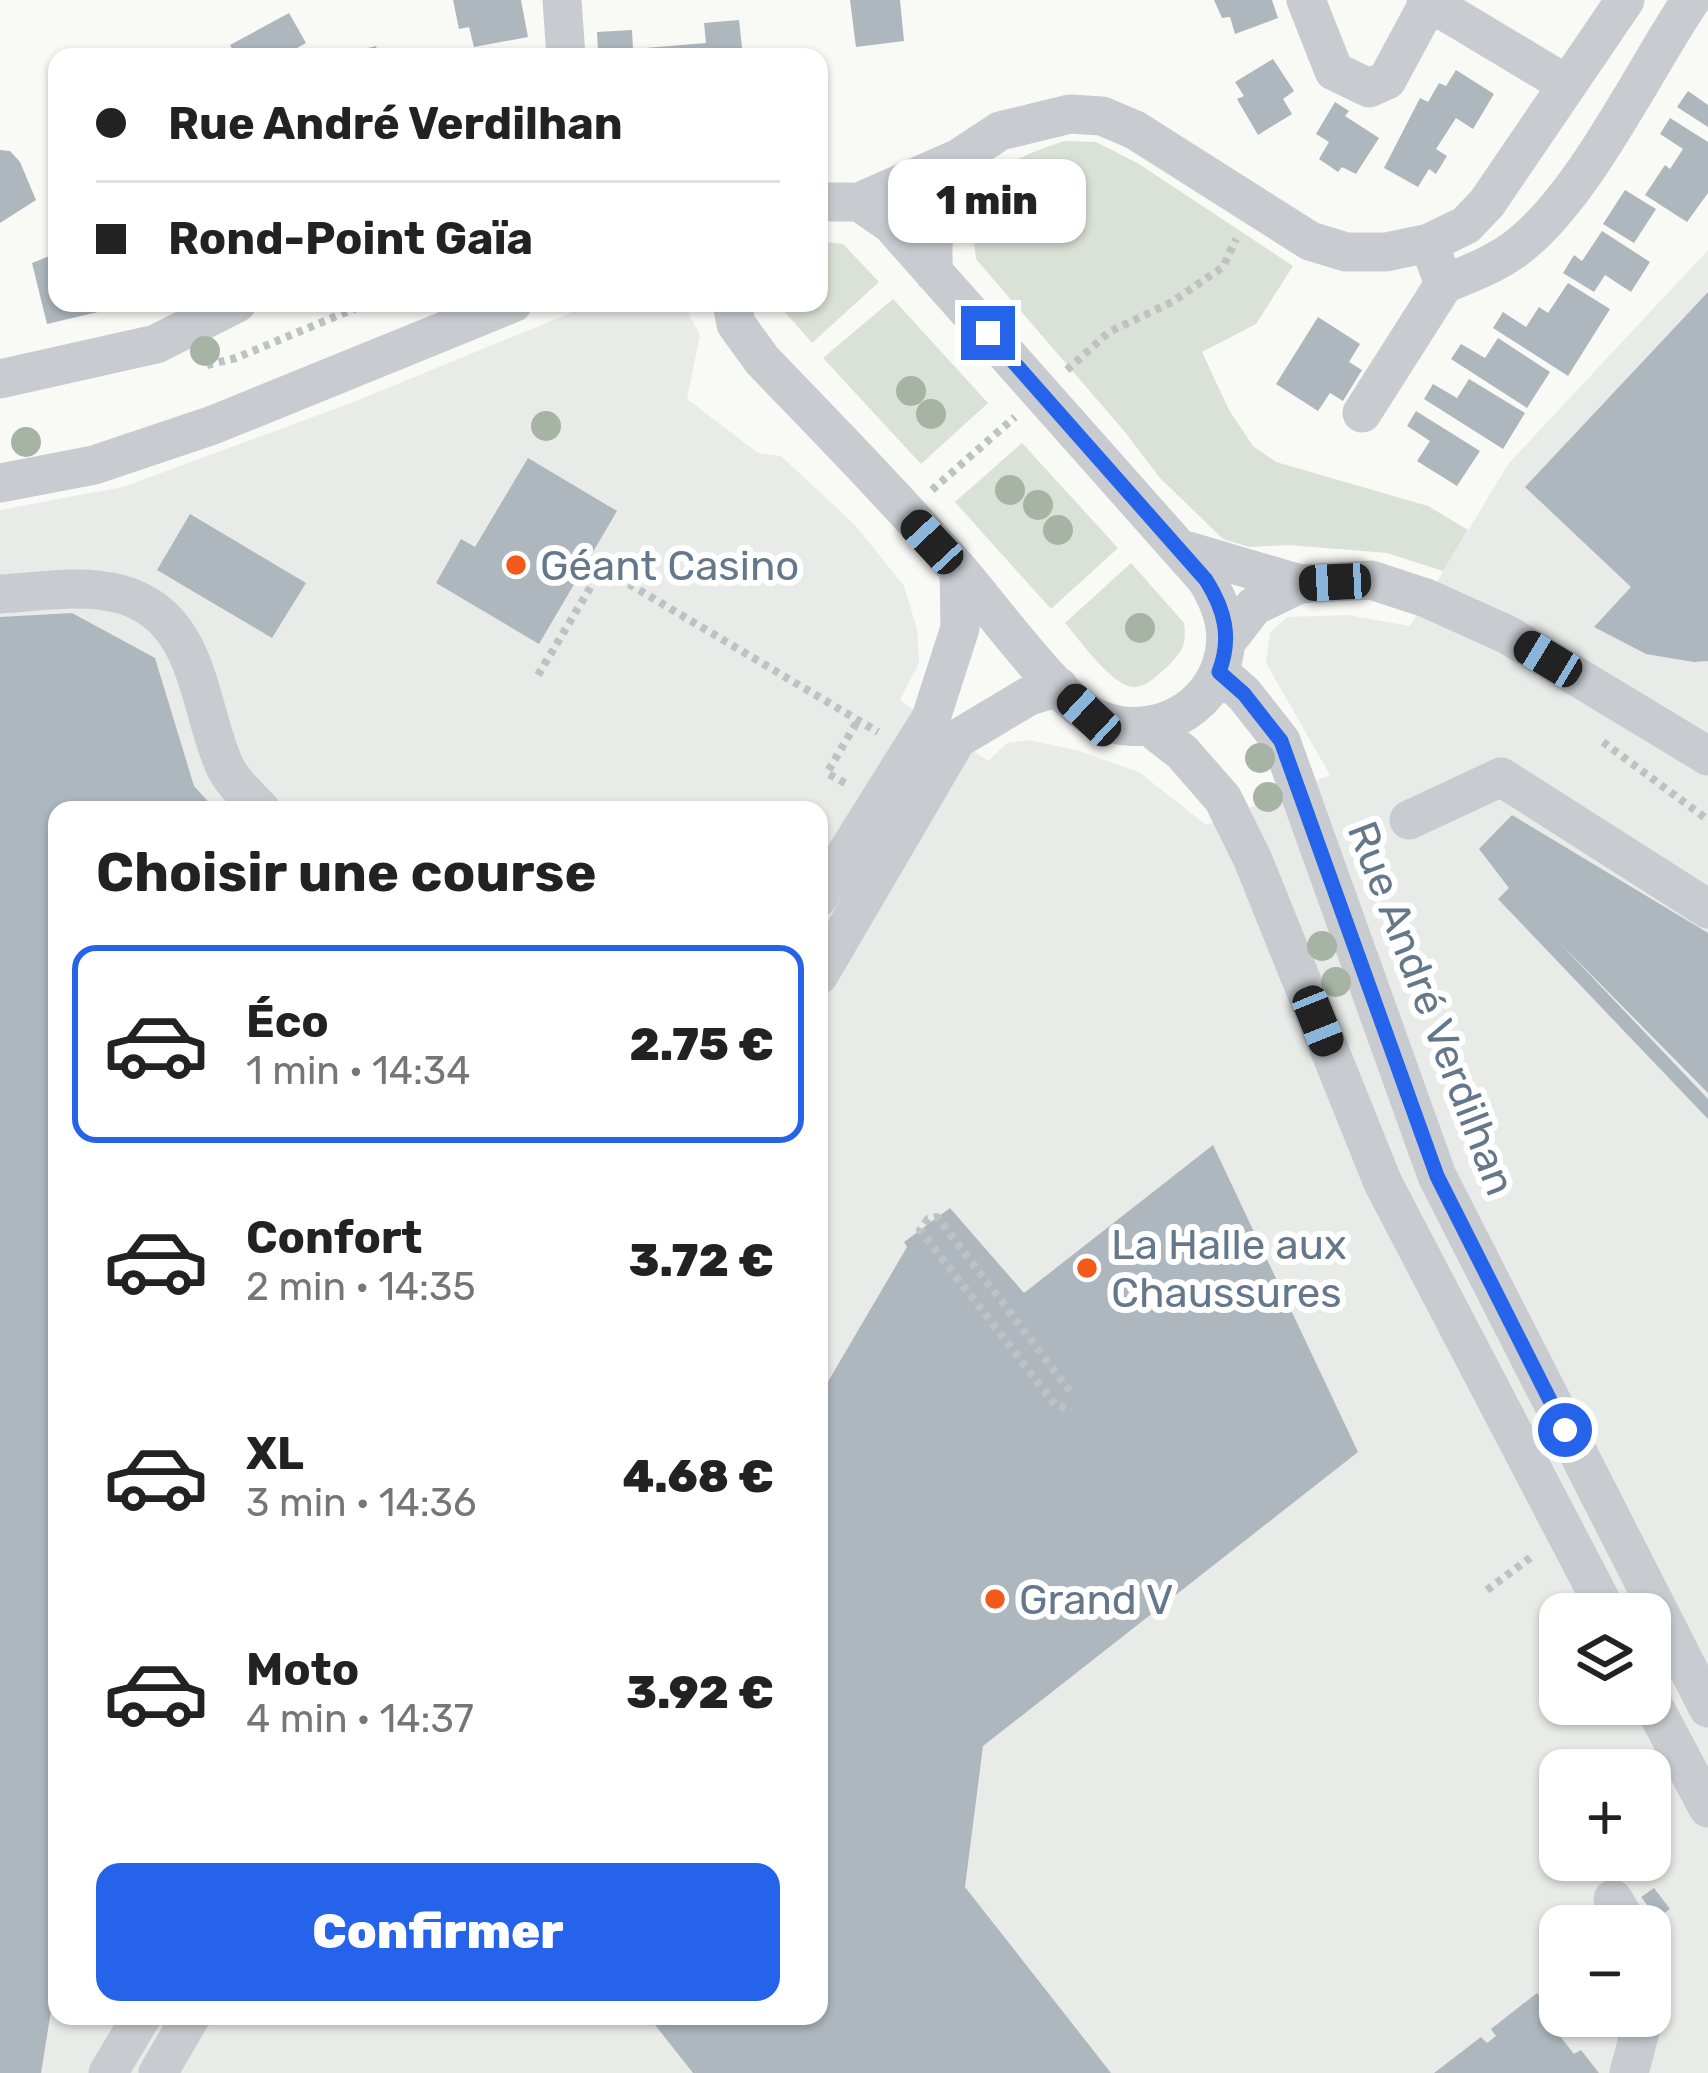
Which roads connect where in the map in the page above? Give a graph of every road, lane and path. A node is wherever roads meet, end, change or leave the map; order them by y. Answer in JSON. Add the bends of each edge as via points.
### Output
{"nodes":[{"id":1,"x":562,"y":0,"type":"edge"},
{"id":2,"x":1306,"y":0,"type":"edge"},
{"id":3,"x":1625,"y":0,"type":"edge"},
{"id":4,"x":1690,"y":0,"type":"edge"},
{"id":5,"x":1427,"y":1,"type":"edge"},
{"id":6,"x":565,"y":48,"type":"edge"},
{"id":7,"x":1566,"y":84,"type":"junction"},
{"id":8,"x":959,"y":158,"type":"junction"},
{"id":9,"x":828,"y":202,"type":"edge"},
{"id":10,"x":859,"y":202,"type":"junction"},
{"id":11,"x":1252,"y":206,"type":"junction"},
{"id":12,"x":1429,"y":243,"type":"junction"},
{"id":13,"x":934,"y":273,"type":"junction"},
{"id":14,"x":1444,"y":284,"type":"junction"},
{"id":15,"x":219,"y":312,"type":"edge"},
{"id":16,"x":491,"y":312,"type":"edge"},
{"id":17,"x":734,"y":312,"type":"edge"},
{"id":18,"x":1061,"y":375,"type":"dead end"},
{"id":19,"x":0,"y":379,"type":"edge"},
{"id":20,"x":1362,"y":412,"type":"dead end"},
{"id":21,"x":994,"y":436,"type":"dead end"},
{"id":22,"x":0,"y":483,"type":"edge"},
{"id":23,"x":937,"y":486,"type":"dead end"},
{"id":24,"x":1178,"y":548,"type":"junction"},
{"id":25,"x":959,"y":570,"type":"junction"},
{"id":26,"x":1300,"y":584,"type":"junction"},
{"id":27,"x":0,"y":594,"type":"edge"},
{"id":28,"x":1222,"y":657,"type":"junction"},
{"id":29,"x":538,"y":675,"type":"dead end"},
{"id":30,"x":1059,"y":687,"type":"junction"},
{"id":31,"x":858,"y":720,"type":"junction"},
{"id":32,"x":894,"y":720,"type":"dead end"},
{"id":33,"x":1150,"y":727,"type":"junction"},
{"id":34,"x":1708,"y":756,"type":"edge"},
{"id":35,"x":853,"y":788,"type":"dead end"},
{"id":36,"x":253,"y":801,"type":"edge"},
{"id":37,"x":1409,"y":820,"type":"dead end"},
{"id":38,"x":828,"y":883,"type":"edge"},
{"id":39,"x":1708,"y":909,"type":"edge"},
{"id":40,"x":828,"y":960,"type":"edge"},
{"id":41,"x":1070,"y":1391,"type":"dead end"},
{"id":42,"x":1072,"y":1409,"type":"dead end"},
{"id":43,"x":1536,"y":1554,"type":"dead end"},
{"id":44,"x":1487,"y":1590,"type":"dead end"},
{"id":45,"x":1597,"y":1593,"type":"edge"},
{"id":46,"x":1708,"y":1708,"type":"edge"},
{"id":47,"x":1664,"y":1725,"type":"edge"},
{"id":48,"x":1708,"y":1808,"type":"edge"},
{"id":49,"x":137,"y":2025,"type":"edge"},
{"id":50,"x":186,"y":2025,"type":"edge"},
{"id":51,"x":1638,"y":2037,"type":"edge"},
{"id":52,"x":108,"y":2073,"type":"edge"},
{"id":53,"x":158,"y":2073,"type":"edge"},
{"id":54,"x":1629,"y":2073,"type":"edge"}],
"edges":[{"from":1,"to":6,"type":"street"},
{"from":2,"to":5,"type":"street","via":[[1334,71],[1369,88],[1387,80]]},
{"from":3,"to":7,"type":"street"},
{"from":4,"to":14,"type":"street","via":[[1550,215],[1518,247]]},
{"from":5,"to":7,"type":"street"},
{"from":7,"to":12,"type":"street","via":[[1487,202],[1466,225]]},
{"from":8,"to":10,"type":"street"},
{"from":8,"to":11,"type":"street","via":[[1000,130],[1036,119],[1102,116]]},
{"from":8,"to":13,"type":"street","via":[[930,239]]},
{"from":9,"to":10,"type":"street"},
{"from":10,"to":13,"type":"street","via":[[891,224]]},
{"from":11,"to":12,"type":"street","via":[[1346,252]]},
{"from":11,"to":18,"type":"path","via":[[1223,267],[1109,332]]},
{"from":12,"to":14,"type":"street"},
{"from":13,"to":24,"type":"street"},
{"from":14,"to":20,"type":"street"},
{"from":15,"to":19,"type":"street","via":[[156,344]]},
{"from":16,"to":22,"type":"street","via":[[213,425],[94,465]]},
{"from":17,"to":25,"type":"street","via":[[762,360]]},
{"from":21,"to":23,"type":"path"},
{"from":24,"to":26,"type":"street"},
{"from":24,"to":28,"type":"street","via":[[1220,602]]},
{"from":25,"to":30,"type":"street"},
{"from":25,"to":38,"type":"street","via":[[961,628],[931,718]]},
{"from":26,"to":28,"type":"street","via":[[1254,606]]},
{"from":26,"to":34,"type":"street","via":[[1371,580],[1426,598],[1508,635]]},
{"from":27,"to":36,"type":"street","via":[[122,595],[164,618],[189,652],[226,771]]},
{"from":28,"to":33,"type":"street","via":[[1197,703]]},
{"from":28,"to":46,"type":"street","name":"Rue André Verdilhan","via":[[1281,741],[1437,1176]]},
{"from":29,"to":31,"type":"path","via":[[602,568]]},
{"from":30,"to":33,"type":"street","via":[[1089,715]]},
{"from":30,"to":40,"type":"street","via":[[957,739]]},
{"from":31,"to":32,"type":"path","via":[[884,736]]},
{"from":31,"to":35,"type":"path","via":[[827,773]]},
{"from":33,"to":45,"type":"street","via":[[1223,799],[1383,1183]]},
{"from":37,"to":39,"type":"street","via":[[1501,776]]},
{"from":41,"to":42,"type":"path","via":[[937,1217],[928,1219],[920,1230],[1056,1406]]},
{"from":43,"to":44,"type":"path"},
{"from":47,"to":48,"type":"street"},
{"from":49,"to":52,"type":"street"},
{"from":50,"to":53,"type":"street"},
{"from":51,"to":54,"type":"street"}]}
